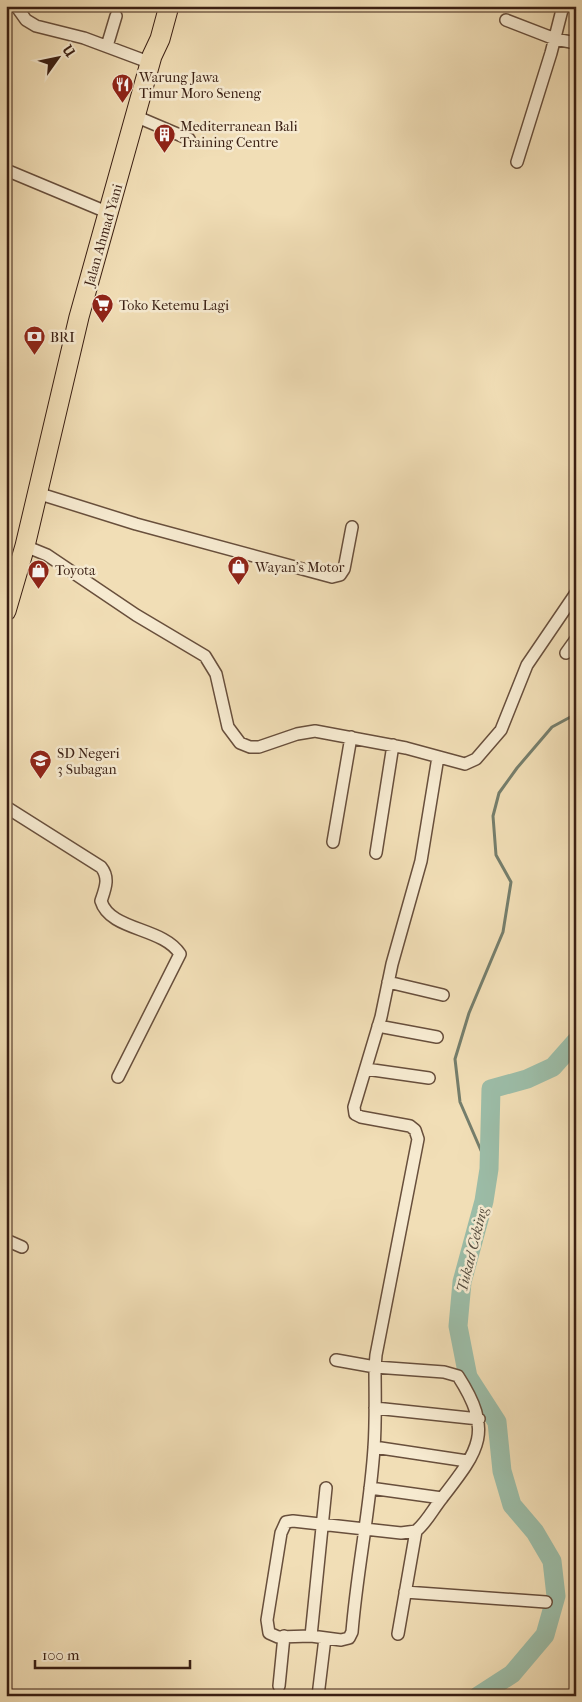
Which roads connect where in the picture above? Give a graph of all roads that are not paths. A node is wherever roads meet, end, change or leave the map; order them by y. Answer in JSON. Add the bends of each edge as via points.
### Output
{"nodes":[{"id":1,"x":16,"y":6,"type":"edge"},
{"id":2,"x":169,"y":6,"type":"edge"},
{"id":3,"x":563,"y":6,"type":"edge"},
{"id":4,"x":116,"y":16,"type":"dead end"},
{"id":5,"x":506,"y":20,"type":"dead end"},
{"id":6,"x":555,"y":39,"type":"junction"},
{"id":7,"x":576,"y":43,"type":"edge"},
{"id":8,"x":107,"y":46,"type":"junction"},
{"id":9,"x":151,"y":63,"type":"junction"},
{"id":10,"x":135,"y":116,"type":"junction"},
{"id":11,"x":189,"y":139,"type":"dead end"},
{"id":12,"x":517,"y":162,"type":"dead end"},
{"id":13,"x":6,"y":170,"type":"edge"},
{"id":14,"x":109,"y":213,"type":"junction"},
{"id":15,"x":37,"y":493,"type":"junction"},
{"id":16,"x":352,"y":527,"type":"dead end"},
{"id":17,"x":25,"y":546,"type":"junction"},
{"id":18,"x":10,"y":575,"type":"edge"},
{"id":19,"x":576,"y":592,"type":"edge"},
{"id":20,"x":6,"y":611,"type":"edge"},
{"id":21,"x":576,"y":639,"type":"edge"},
{"id":22,"x":566,"y":653,"type":"dead end"},
{"id":23,"x":351,"y":737,"type":"junction"},
{"id":24,"x":393,"y":745,"type":"junction"},
{"id":25,"x":438,"y":757,"type":"junction"},
{"id":26,"x":6,"y":807,"type":"edge"},
{"id":27,"x":333,"y":842,"type":"dead end"},
{"id":28,"x":376,"y":853,"type":"dead end"},
{"id":29,"x":388,"y":982,"type":"junction"},
{"id":30,"x":443,"y":995,"type":"dead end"},
{"id":31,"x":378,"y":1026,"type":"junction"},
{"id":32,"x":437,"y":1036,"type":"dead end"},
{"id":33,"x":366,"y":1068,"type":"junction"},
{"id":34,"x":118,"y":1078,"type":"dead end"},
{"id":35,"x":430,"y":1078,"type":"dead end"},
{"id":36,"x":6,"y":1240,"type":"edge"},
{"id":37,"x":22,"y":1247,"type":"dead end"},
{"id":38,"x":336,"y":1360,"type":"dead end"},
{"id":39,"x":375,"y":1367,"type":"junction"},
{"id":40,"x":375,"y":1408,"type":"junction"},
{"id":41,"x":479,"y":1419,"type":"junction"},
{"id":42,"x":374,"y":1447,"type":"junction"},
{"id":43,"x":467,"y":1461,"type":"junction"},
{"id":44,"x":326,"y":1488,"type":"dead end"},
{"id":45,"x":370,"y":1488,"type":"junction"},
{"id":46,"x":442,"y":1498,"type":"junction"},
{"id":47,"x":323,"y":1524,"type":"junction"},
{"id":48,"x":365,"y":1528,"type":"junction"},
{"id":49,"x":416,"y":1532,"type":"junction"},
{"id":50,"x":406,"y":1592,"type":"junction"},
{"id":51,"x":546,"y":1602,"type":"dead end"},
{"id":52,"x":398,"y":1634,"type":"dead end"},
{"id":53,"x":284,"y":1636,"type":"junction"},
{"id":54,"x":311,"y":1636,"type":"junction"},
{"id":55,"x":325,"y":1638,"type":"junction"},
{"id":56,"x":279,"y":1686,"type":"dead end"},
{"id":57,"x":318,"y":1696,"type":"edge"}],
"edges":[{"from":1,"to":8,"type":"street","via":[[23,17],[36,26]]},
{"from":2,"to":9,"type":"highway","name":"Jalan Ahmad Yani"},
{"from":3,"to":6,"type":"street"},
{"from":4,"to":8,"type":"street"},
{"from":5,"to":6,"type":"street"},
{"from":6,"to":7,"type":"street"},
{"from":6,"to":12,"type":"street"},
{"from":8,"to":9,"type":"street"},
{"from":9,"to":10,"type":"highway","name":"Jalan Ahmad Yani"},
{"from":10,"to":11,"type":"street"},
{"from":10,"to":14,"type":"highway","name":"Jalan Ahmad Yani"},
{"from":13,"to":14,"type":"street"},
{"from":14,"to":15,"type":"highway","name":"Jalan Ahmad Yani","via":[[79,317]]},
{"from":15,"to":16,"type":"street","via":[[136,524],[332,576],[340,575],[344,569]]},
{"from":15,"to":17,"type":"highway","name":"Jalan Ahmad Yani"},
{"from":17,"to":18,"type":"highway","name":"Jalan Ahmad Yani"},
{"from":17,"to":23,"type":"street","via":[[52,558],[154,627],[205,656],[216,674],[228,728],[240,743],[259,747],[315,731]]},
{"from":18,"to":20,"type":"highway","name":"Jalan Ahmad Yani"},
{"from":19,"to":25,"type":"street","via":[[527,664],[501,730],[489,747],[465,764]]},
{"from":21,"to":22,"type":"street"},
{"from":23,"to":24,"type":"street"},
{"from":23,"to":27,"type":"street"},
{"from":24,"to":25,"type":"street"},
{"from":24,"to":28,"type":"street"},
{"from":25,"to":29,"type":"street","via":[[421,861]]},
{"from":26,"to":34,"type":"street","via":[[106,872],[107,883],[101,901],[108,915],[163,939],[176,947],[180,954]]},
{"from":29,"to":30,"type":"street"},
{"from":29,"to":31,"type":"street"},
{"from":31,"to":32,"type":"street"},
{"from":31,"to":33,"type":"street"},
{"from":33,"to":35,"type":"street"},
{"from":33,"to":39,"type":"street","via":[[354,1107],[355,1114],[410,1126],[418,1139],[382,1315]]},
{"from":36,"to":37,"type":"street"},
{"from":38,"to":39,"type":"street"},
{"from":39,"to":40,"type":"street"},
{"from":39,"to":41,"type":"street","via":[[458,1376]]},
{"from":40,"to":41,"type":"street"},
{"from":40,"to":42,"type":"street"},
{"from":41,"to":43,"type":"street","via":[[478,1444]]},
{"from":42,"to":43,"type":"street"},
{"from":42,"to":45,"type":"street"},
{"from":43,"to":46,"type":"street"},
{"from":44,"to":47,"type":"street"},
{"from":45,"to":46,"type":"street"},
{"from":45,"to":48,"type":"street"},
{"from":46,"to":49,"type":"street"},
{"from":47,"to":48,"type":"street"},
{"from":47,"to":53,"type":"street","via":[[289,1521],[282,1528],[267,1626],[272,1635]]},
{"from":47,"to":54,"type":"street"},
{"from":48,"to":49,"type":"street"},
{"from":48,"to":55,"type":"street","via":[[352,1632],[346,1640]]},
{"from":49,"to":50,"type":"street"},
{"from":50,"to":51,"type":"street"},
{"from":50,"to":52,"type":"street"},
{"from":53,"to":54,"type":"street"},
{"from":53,"to":56,"type":"street"},
{"from":54,"to":55,"type":"street"},
{"from":55,"to":57,"type":"street"}]}
